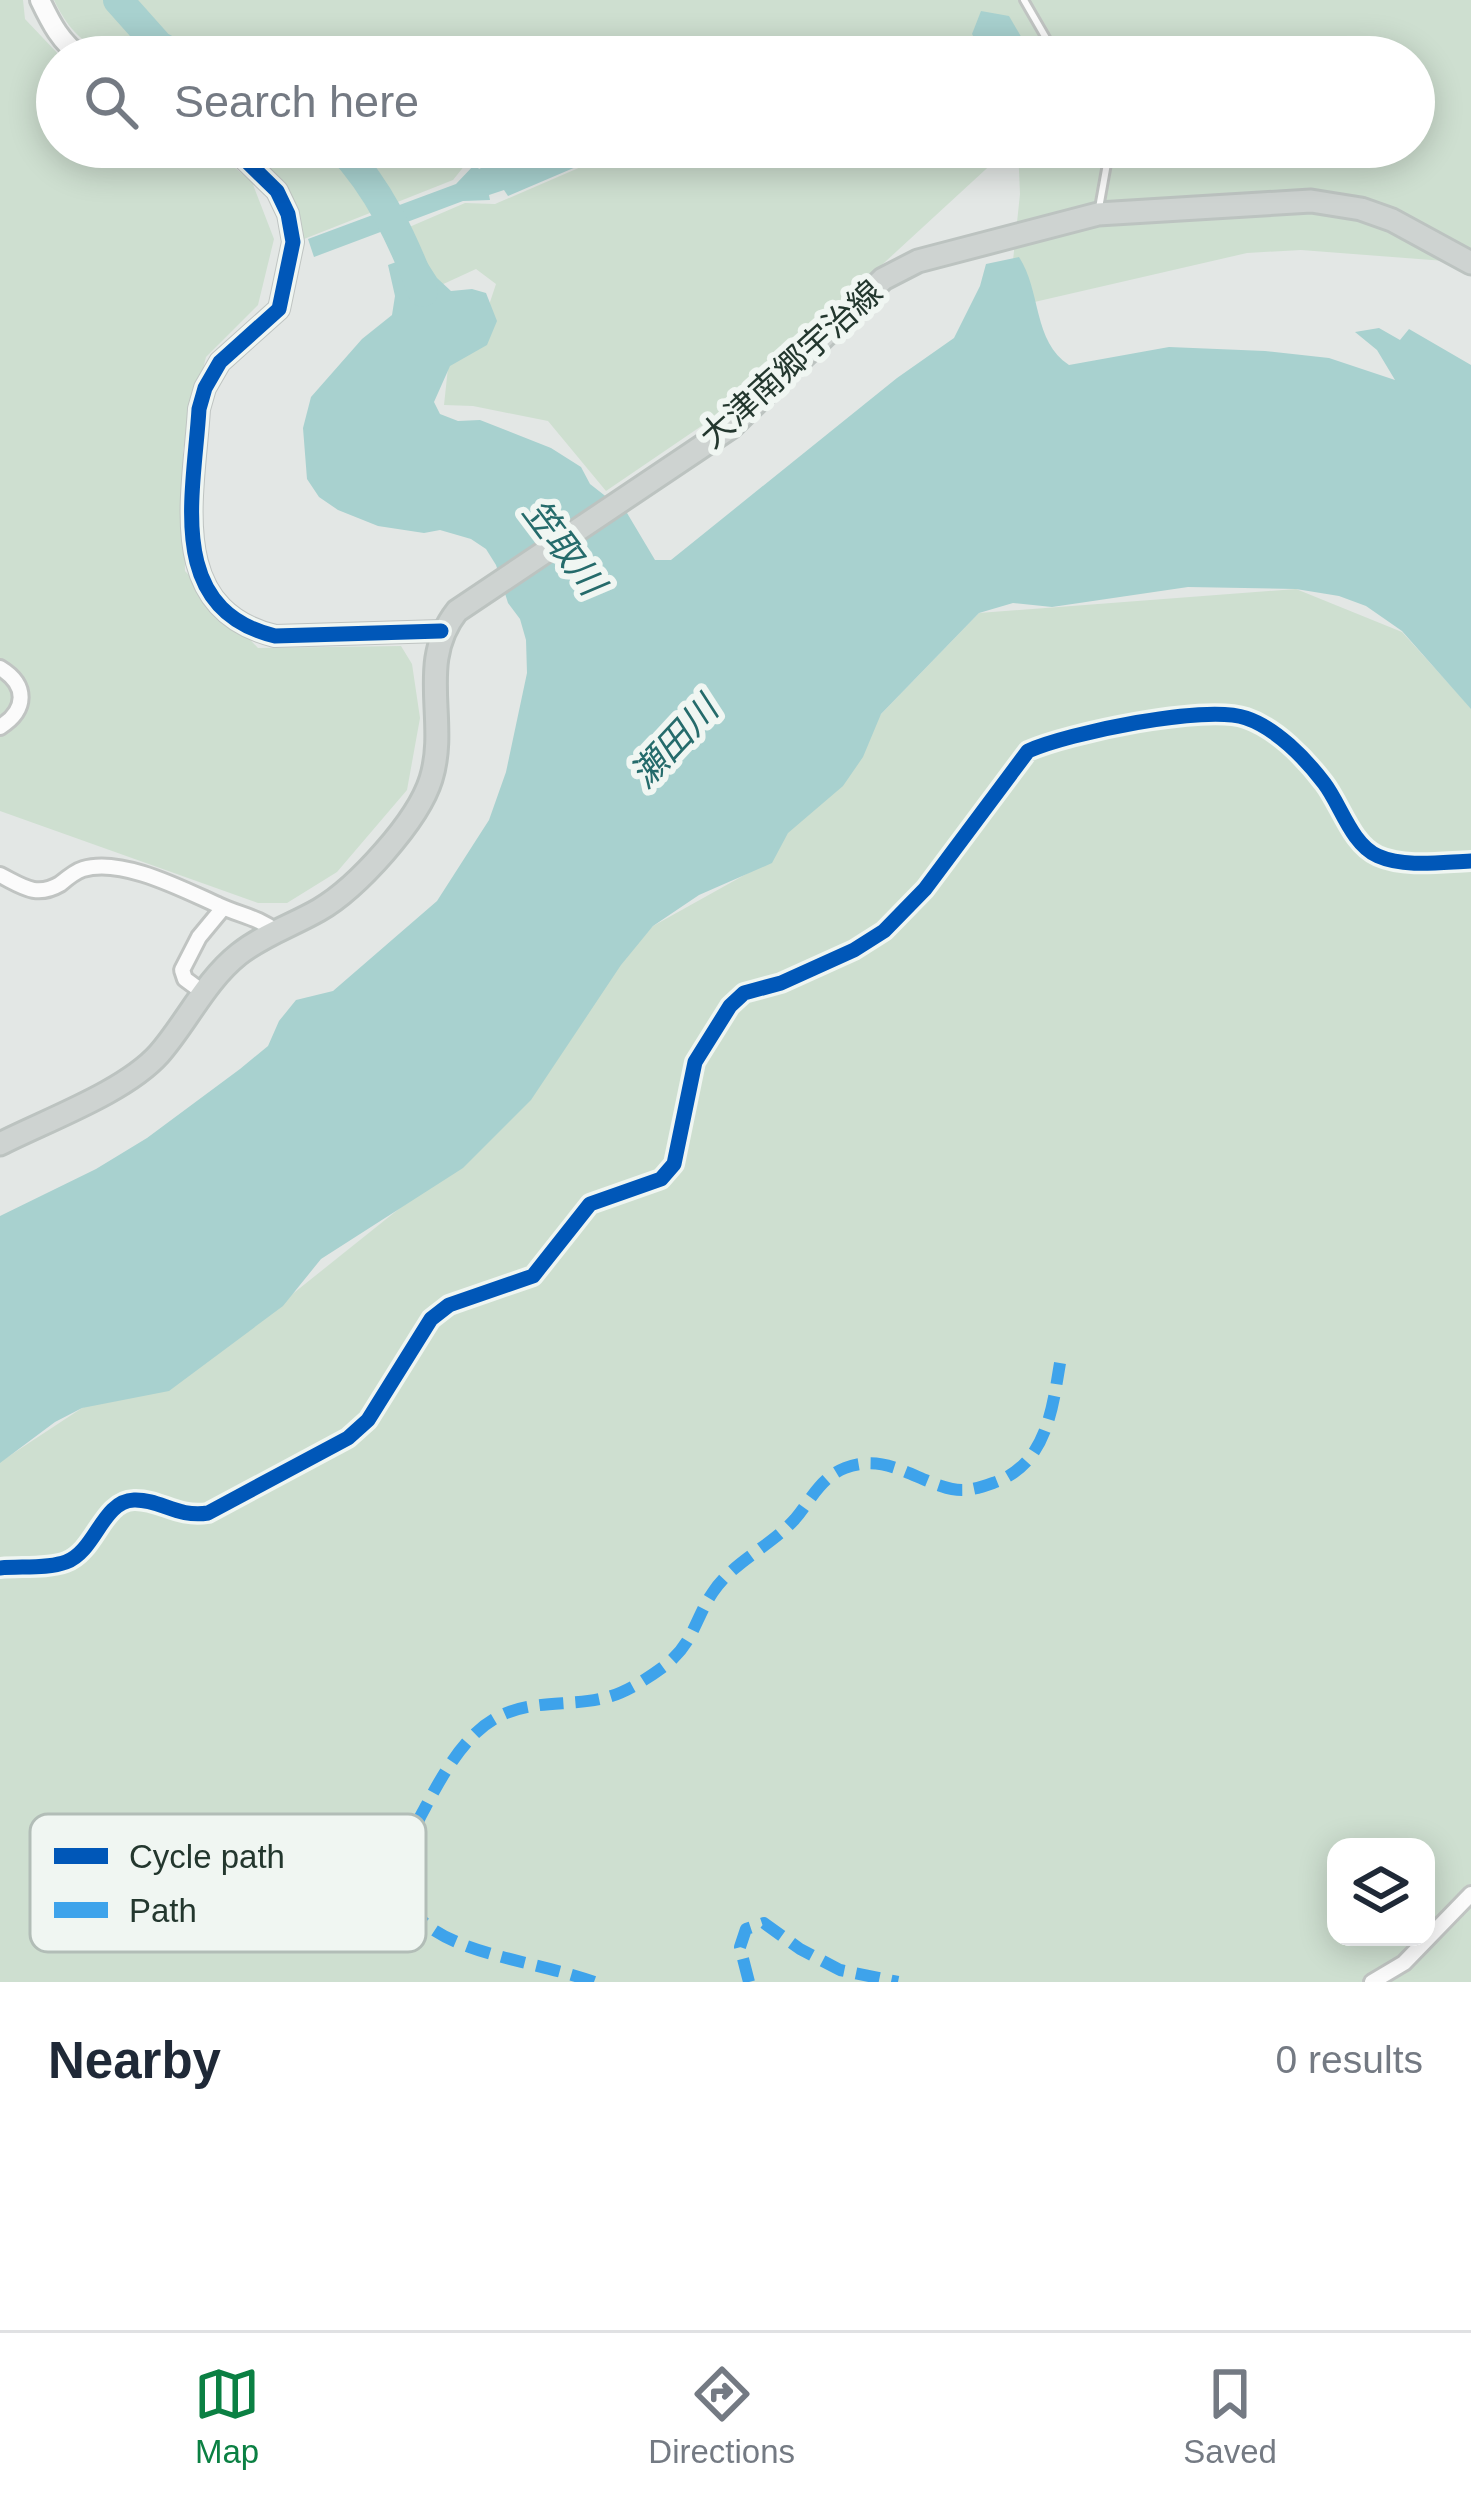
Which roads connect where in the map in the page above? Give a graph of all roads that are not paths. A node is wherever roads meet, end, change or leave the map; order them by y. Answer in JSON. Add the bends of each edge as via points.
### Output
{"nodes":[{"id":1,"x":40,"y":0,"type":"edge"},
{"id":2,"x":1024,"y":0,"type":"edge"},
{"id":3,"x":62,"y":36,"type":"edge"},
{"id":4,"x":1045,"y":36,"type":"edge"},
{"id":5,"x":253,"y":168,"type":"edge"},
{"id":6,"x":1106,"y":168,"type":"edge"},
{"id":7,"x":1098,"y":214,"type":"junction"},
{"id":8,"x":1471,"y":263,"type":"edge"},
{"id":9,"x":441,"y":631,"type":"junction"},
{"id":10,"x":0,"y":668,"type":"edge"},
{"id":11,"x":0,"y":727,"type":"edge"},
{"id":12,"x":1471,"y":861,"type":"edge"},
{"id":13,"x":0,"y":875,"type":"edge"},
{"id":14,"x":223,"y":908,"type":"junction"},
{"id":15,"x":277,"y":932,"type":"junction"},
{"id":16,"x":204,"y":992,"type":"junction"},
{"id":17,"x":0,"y":1144,"type":"edge"},
{"id":18,"x":0,"y":1568,"type":"edge"},
{"id":19,"x":1471,"y":1894,"type":"edge"},
{"id":20,"x":1372,"y":1982,"type":"edge"}],
"edges":[{"from":1,"to":3,"type":"street"},
{"from":2,"to":4,"type":"lane"},
{"from":5,"to":9,"type":"street","via":[[277,191],[293,242],[279,309],[220,362],[205,388],[191,548],[198,574],[229,614],[275,636]]},
{"from":6,"to":7,"type":"lane"},
{"from":7,"to":8,"type":"main road","name":"大津南郷宇治線","via":[[1311,201],[1392,220]]},
{"from":7,"to":9,"type":"main road","name":"大津南郷宇治線","via":[[900,267],[731,427],[494,584]]},
{"from":9,"to":15,"type":"main road","via":[[431,780],[408,822],[365,871],[325,907]]},
{"from":10,"to":11,"type":"street","via":[[22,694]]},
{"from":12,"to":18,"type":"street","via":[[1377,856],[1286,743],[1229,713],[1028,751],[925,890],[884,931],[730,1006],[695,1062],[674,1164],[662,1179],[590,1204],[532,1276],[431,1319],[368,1420],[347,1438],[208,1513],[187,1516],[136,1499],[117,1505],[83,1552],[65,1562]]},
{"from":13,"to":14,"type":"street","via":[[31,892],[48,891],[84,868],[110,868]]},
{"from":14,"to":15,"type":"street"},
{"from":14,"to":16,"type":"street","via":[[182,970]]},
{"from":15,"to":16,"type":"main road","via":[[242,951]]},
{"from":16,"to":17,"type":"main road","via":[[157,1057]]},
{"from":19,"to":20,"type":"street","via":[[1404,1963]]}]}
